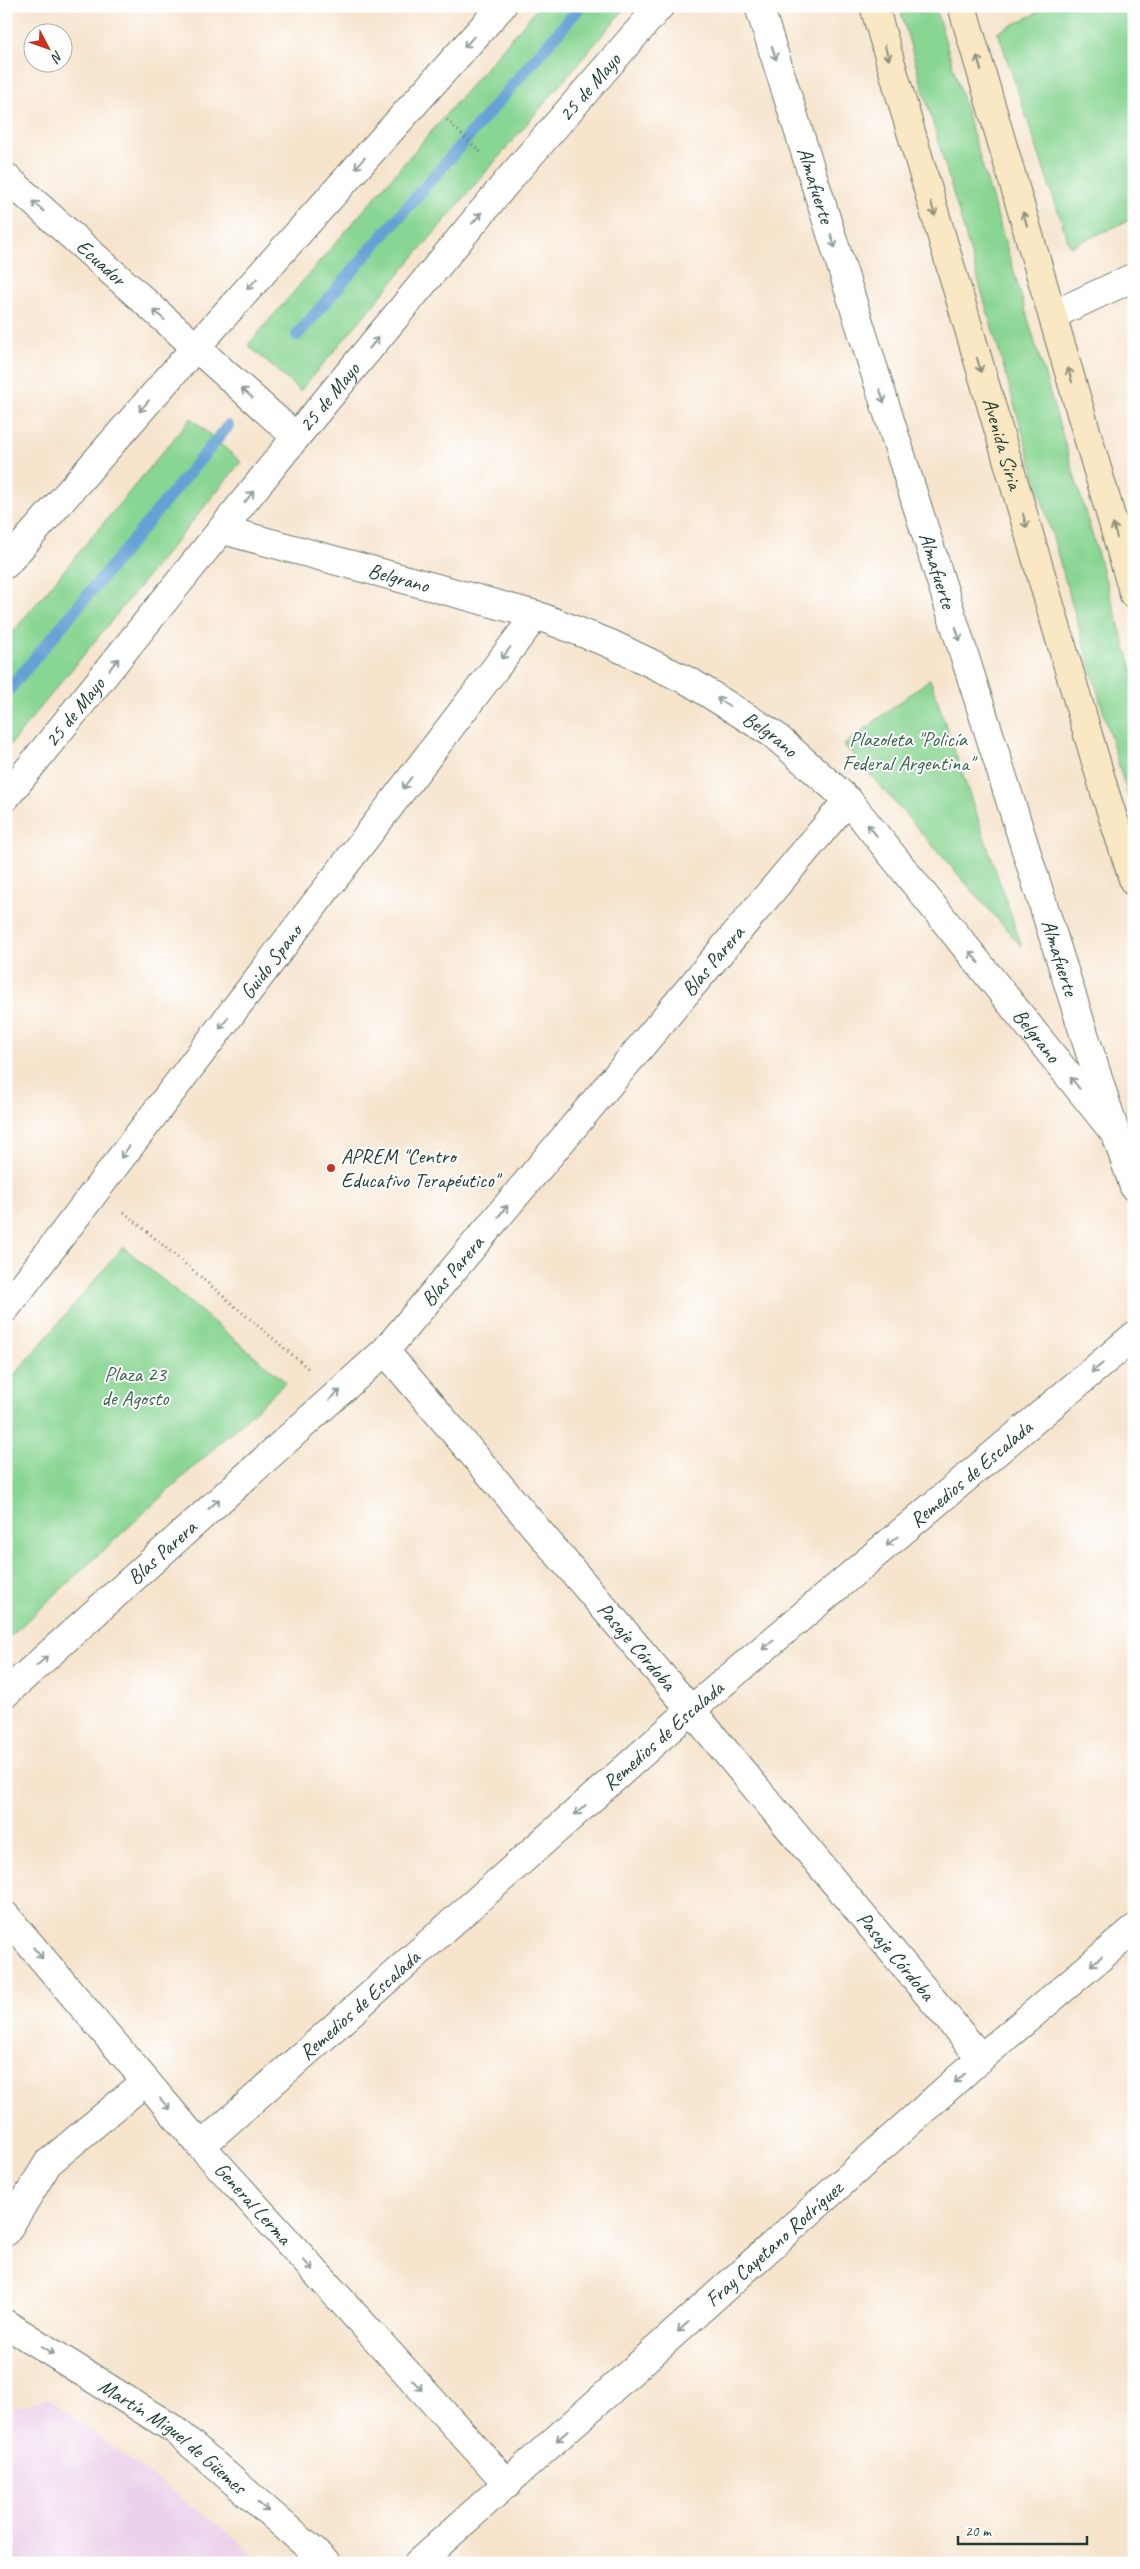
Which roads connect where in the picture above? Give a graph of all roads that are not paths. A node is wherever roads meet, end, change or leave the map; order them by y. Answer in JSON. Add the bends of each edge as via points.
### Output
{"nodes":[{"id":1,"x":502,"y":6,"type":"edge"},
{"id":2,"x":660,"y":6,"type":"edge"},
{"id":3,"x":759,"y":6,"type":"edge"},
{"id":4,"x":874,"y":6,"type":"edge"},
{"id":5,"x":962,"y":6,"type":"edge"},
{"id":6,"x":6,"y":177,"type":"edge"},
{"id":7,"x":1134,"y":277,"type":"edge"},
{"id":8,"x":1053,"y":315,"type":"junction"},
{"id":9,"x":195,"y":348,"type":"junction"},
{"id":10,"x":296,"y":437,"type":"junction"},
{"id":11,"x":223,"y":530,"type":"junction"},
{"id":12,"x":6,"y":564,"type":"edge"},
{"id":13,"x":1134,"y":595,"type":"edge"},
{"id":14,"x":536,"y":615,"type":"junction"},
{"id":15,"x":6,"y":797,"type":"edge"},
{"id":16,"x":848,"y":800,"type":"junction"},
{"id":17,"x":1134,"y":882,"type":"edge"},
{"id":18,"x":1116,"y":1135,"type":"junction"},
{"id":19,"x":1134,"y":1187,"type":"edge"},
{"id":20,"x":6,"y":1308,"type":"edge"},
{"id":21,"x":1134,"y":1336,"type":"edge"},
{"id":22,"x":385,"y":1351,"type":"junction"},
{"id":23,"x":6,"y":1693,"type":"edge"},
{"id":24,"x":691,"y":1710,"type":"junction"},
{"id":25,"x":6,"y":1916,"type":"edge"},
{"id":26,"x":1134,"y":1929,"type":"edge"},
{"id":27,"x":981,"y":2058,"type":"junction"},
{"id":28,"x":145,"y":2082,"type":"junction"},
{"id":29,"x":200,"y":2146,"type":"junction"},
{"id":30,"x":6,"y":2232,"type":"edge"},
{"id":31,"x":6,"y":2324,"type":"edge"},
{"id":32,"x":508,"y":2484,"type":"junction"},
{"id":33,"x":327,"y":2563,"type":"edge"},
{"id":34,"x":418,"y":2563,"type":"edge"}],
"edges":[{"from":1,"to":9,"type":"street","one_way":true},
{"from":10,"to":2,"type":"street","name":"25 de Mayo","one_way":true,"via":[[511,178]]},
{"from":3,"to":18,"type":"street","name":"Almafuerte","one_way":true},
{"from":4,"to":17,"type":"main road","name":"Avenida Siria","one_way":true,"via":[[1103,787]]},
{"from":8,"to":5,"type":"main road","one_way":true},
{"from":9,"to":6,"type":"street","name":"Ecuador","one_way":true},
{"from":7,"to":8,"type":"street"},
{"from":13,"to":8,"type":"main road","one_way":true},
{"from":10,"to":9,"type":"street","name":"Ecuador","one_way":true},
{"from":9,"to":12,"type":"street","one_way":true},
{"from":11,"to":10,"type":"street","name":"25 de Mayo","one_way":true},
{"from":11,"to":14,"type":"street","name":"Belgrano"},
{"from":15,"to":11,"type":"street","name":"25 de Mayo","one_way":true},
{"from":16,"to":14,"type":"street","name":"Belgrano","one_way":true,"via":[[773,734],[692,683],[611,644]]},
{"from":14,"to":20,"type":"street","name":"Guido Spano","one_way":true},
{"from":18,"to":16,"type":"street","name":"Belgrano","one_way":true},
{"from":22,"to":16,"type":"street","name":"Blas Parera","one_way":true},
{"from":18,"to":19,"type":"street","name":"Belgrano"},
{"from":21,"to":24,"type":"street","name":"Remedios de Escalada","one_way":true},
{"from":23,"to":22,"type":"street","name":"Blas Parera","one_way":true},
{"from":22,"to":24,"type":"street","name":"Pasaje Córdoba"},
{"from":24,"to":27,"type":"street","name":"Pasaje Córdoba"},
{"from":24,"to":29,"type":"street","name":"Remedios de Escalada","one_way":true},
{"from":25,"to":28,"type":"street","name":"General Lerma","one_way":true},
{"from":26,"to":27,"type":"street","name":"Fray Cayetano Rodríguez","one_way":true},
{"from":27,"to":32,"type":"street","name":"Fray Cayetano Rodríguez","one_way":true},
{"from":28,"to":29,"type":"street","name":"General Lerma","one_way":true},
{"from":28,"to":30,"type":"street","via":[[48,2163]]},
{"from":29,"to":32,"type":"street","name":"General Lerma","one_way":true},
{"from":31,"to":33,"type":"street","name":"Martín Miguel de Güemes","one_way":true,"via":[[175,2430]]},
{"from":32,"to":34,"type":"street","name":"Fray Cayetano Rodríguez"}]}
